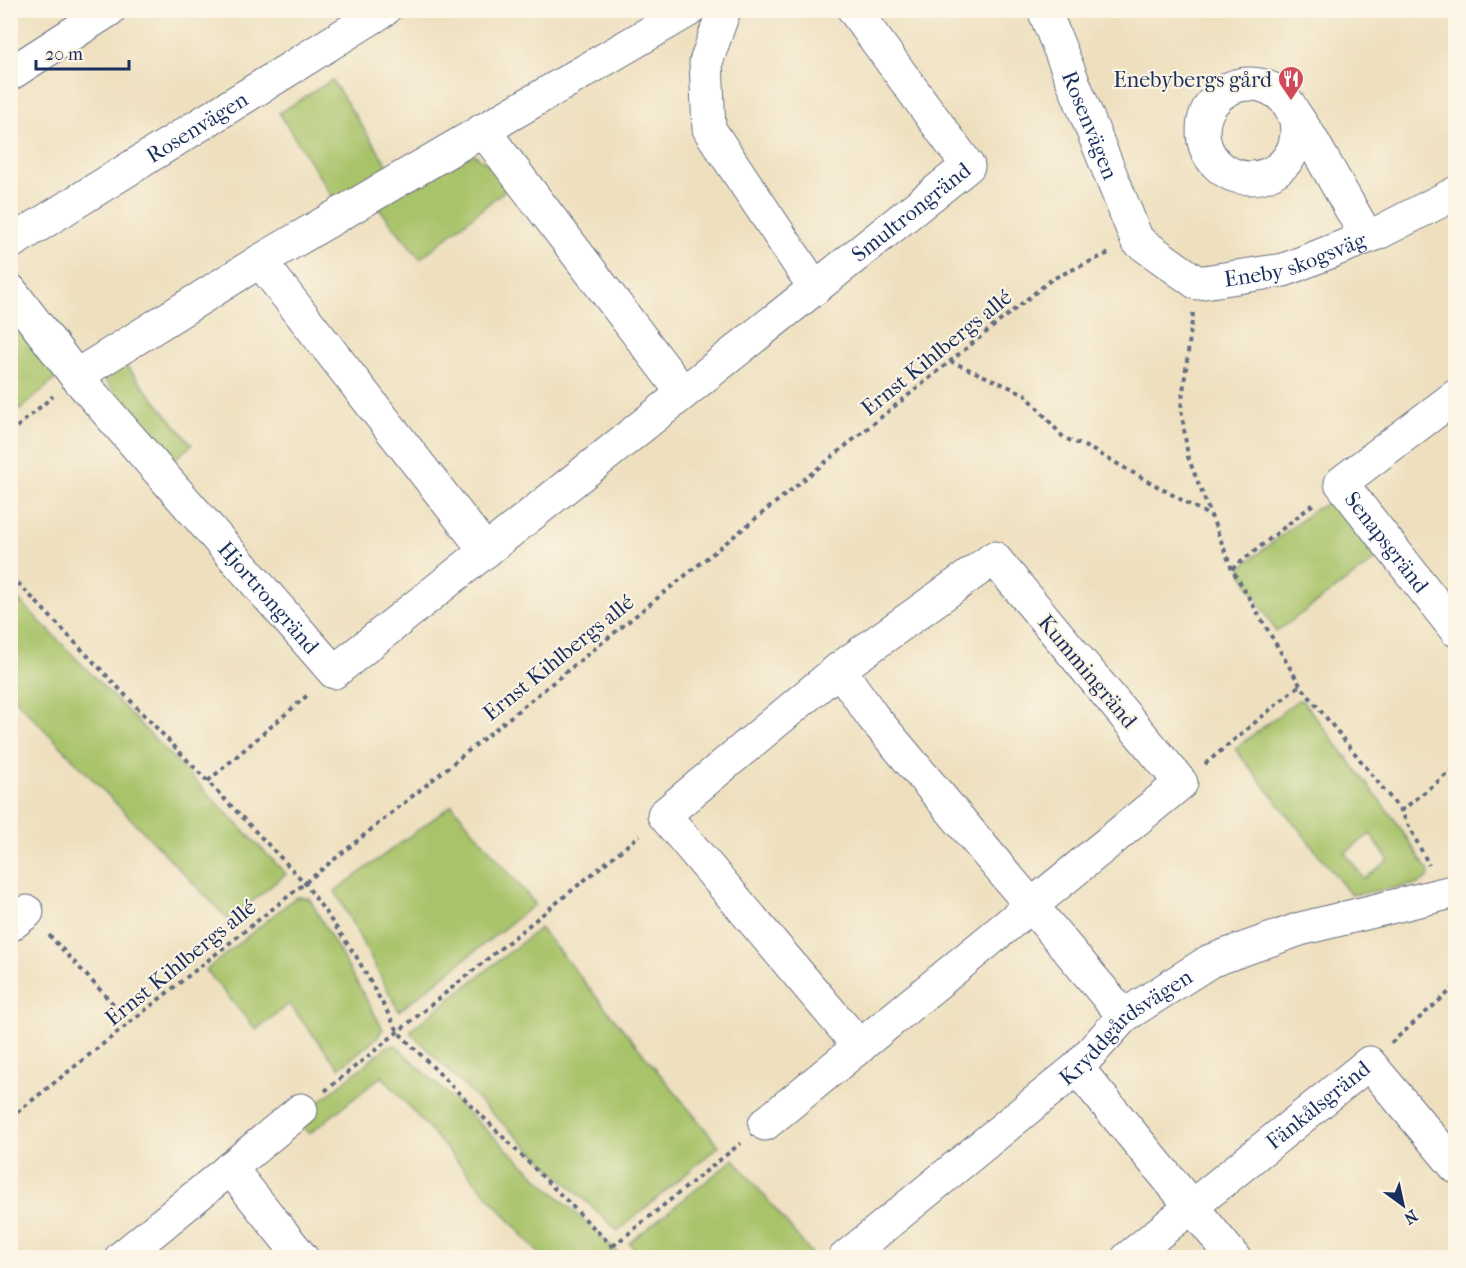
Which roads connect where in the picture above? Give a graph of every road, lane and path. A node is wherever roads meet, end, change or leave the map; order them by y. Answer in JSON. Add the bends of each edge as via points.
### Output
{"nodes":[{"id":1,"x":109,"y":10,"type":"edge"},
{"id":2,"x":384,"y":10,"type":"edge"},
{"id":3,"x":689,"y":10,"type":"edge"},
{"id":4,"x":724,"y":10,"type":"edge"},
{"id":5,"x":854,"y":10,"type":"edge"},
{"id":6,"x":1044,"y":10,"type":"edge"},
{"id":7,"x":12,"y":70,"type":"edge"},
{"id":8,"x":1294,"y":114,"type":"dead end"},
{"id":9,"x":483,"y":130,"type":"junction"},
{"id":10,"x":1455,"y":193,"type":"edge"},
{"id":11,"x":1367,"y":237,"type":"junction"},
{"id":12,"x":1137,"y":240,"type":"junction"},
{"id":13,"x":10,"y":243,"type":"edge"},
{"id":14,"x":260,"y":261,"type":"junction"},
{"id":15,"x":1197,"y":283,"type":"junction"},
{"id":16,"x":816,"y":288,"type":"junction"},
{"id":17,"x":10,"y":290,"type":"edge"},
{"id":18,"x":950,"y":362,"type":"junction"},
{"id":19,"x":76,"y":376,"type":"junction"},
{"id":20,"x":683,"y":393,"type":"junction"},
{"id":21,"x":1455,"y":396,"type":"edge"},
{"id":22,"x":10,"y":433,"type":"edge"},
{"id":23,"x":1341,"y":483,"type":"junction"},
{"id":24,"x":566,"y":488,"type":"joint"},
{"id":25,"x":1212,"y":517,"type":"junction"},
{"id":26,"x":486,"y":551,"type":"junction"},
{"id":27,"x":1232,"y":569,"type":"junction"},
{"id":28,"x":10,"y":578,"type":"edge"},
{"id":29,"x":1455,"y":630,"type":"edge"},
{"id":30,"x":839,"y":669,"type":"junction"},
{"id":31,"x":334,"y":672,"type":"junction"},
{"id":32,"x":1300,"y":685,"type":"junction"},
{"id":33,"x":1455,"y":767,"type":"edge"},
{"id":34,"x":208,"y":781,"type":"junction"},
{"id":35,"x":1181,"y":783,"type":"junction"},
{"id":36,"x":1401,"y":811,"type":"junction"},
{"id":37,"x":664,"y":815,"type":"junction"},
{"id":38,"x":305,"y":883,"type":"junction"},
{"id":39,"x":1450,"y":892,"type":"edge"},
{"id":40,"x":1033,"y":905,"type":"junction"},
{"id":41,"x":19,"y":919,"type":"edge"},
{"id":42,"x":1455,"y":986,"type":"edge"},
{"id":43,"x":1124,"y":1016,"type":"junction"},
{"id":44,"x":130,"y":1023,"type":"junction"},
{"id":45,"x":399,"y":1033,"type":"junction"},
{"id":46,"x":860,"y":1047,"type":"junction"},
{"id":47,"x":1369,"y":1064,"type":"junction"},
{"id":48,"x":1077,"y":1068,"type":"junction"},
{"id":49,"x":301,"y":1110,"type":"joint"},
{"id":50,"x":10,"y":1118,"type":"edge"},
{"id":51,"x":765,"y":1125,"type":"joint"},
{"id":52,"x":1455,"y":1167,"type":"edge"},
{"id":53,"x":230,"y":1168,"type":"junction"},
{"id":54,"x":1191,"y":1206,"type":"junction"},
{"id":55,"x":613,"y":1246,"type":"junction"},
{"id":56,"x":121,"y":1257,"type":"edge"},
{"id":57,"x":302,"y":1257,"type":"edge"},
{"id":58,"x":624,"y":1257,"type":"edge"},
{"id":59,"x":845,"y":1257,"type":"edge"},
{"id":60,"x":1128,"y":1257,"type":"edge"},
{"id":61,"x":1234,"y":1257,"type":"edge"}],
"edges":[{"from":1,"to":7,"type":"street"},
{"from":2,"to":13,"type":"street","name":"Rosenvägen"},
{"from":3,"to":9,"type":"street"},
{"from":4,"to":16,"type":"street","via":[[706,62],[709,129]]},
{"from":5,"to":16,"type":"street","name":"Smultrongränd","via":[[968,166]]},
{"from":6,"to":12,"type":"street","name":"Rosenvägen"},
{"from":8,"to":11,"type":"street"},
{"from":9,"to":14,"type":"street"},
{"from":9,"to":20,"type":"street"},
{"from":10,"to":11,"type":"street","name":"Eneby skogsväg"},
{"from":11,"to":15,"type":"street","name":"Eneby skogsväg","via":[[1284,270]]},
{"from":12,"to":15,"type":"street","name":"Eneby skogsväg"},
{"from":12,"to":18,"type":"path","name":"Ernst Kihlbergs allé","via":[[1052,279]]},
{"from":14,"to":19,"type":"street"},
{"from":14,"to":26,"type":"street"},
{"from":15,"to":25,"type":"path","via":[[1181,408],[1188,457]]},
{"from":16,"to":20,"type":"street","name":"Smultrongränd"},
{"from":17,"to":19,"type":"street","name":"Hjortrongränd"},
{"from":18,"to":25,"type":"path","via":[[1025,394],[1064,438]]},
{"from":18,"to":38,"type":"path","name":"Ernst Kihlbergs allé"},
{"from":19,"to":22,"type":"path"},
{"from":19,"to":31,"type":"street","name":"Hjortrongränd"},
{"from":20,"to":24,"type":"street","name":"Smultrongränd"},
{"from":21,"to":23,"type":"street","name":"Senapsgränd"},
{"from":23,"to":27,"type":"path"},
{"from":23,"to":29,"type":"street","name":"Senapsgränd"},
{"from":24,"to":26,"type":"street","name":"Hjortrongränd"},
{"from":25,"to":27,"type":"path"},
{"from":26,"to":31,"type":"street","name":"Hjortrongränd"},
{"from":27,"to":32,"type":"path"},
{"from":28,"to":34,"type":"path"},
{"from":30,"to":35,"type":"street","name":"Kummingränd","via":[[994,558]]},
{"from":30,"to":37,"type":"street","name":"Kummingränd"},
{"from":30,"to":40,"type":"street","via":[[873,717]]},
{"from":31,"to":34,"type":"path"},
{"from":32,"to":35,"type":"path"},
{"from":32,"to":36,"type":"path"},
{"from":33,"to":36,"type":"path"},
{"from":34,"to":38,"type":"path"},
{"from":35,"to":40,"type":"street"},
{"from":36,"to":39,"type":"path"},
{"from":37,"to":45,"type":"path"},
{"from":37,"to":46,"type":"street"},
{"from":38,"to":44,"type":"path","name":"Ernst Kihlbergs allé"},
{"from":38,"to":45,"type":"path","via":[[356,956]]},
{"from":39,"to":43,"type":"street","name":"Kryddgårdsvägen","via":[[1300,929],[1210,961]]},
{"from":40,"to":43,"type":"street"},
{"from":40,"to":46,"type":"street"},
{"from":41,"to":44,"type":"path"},
{"from":42,"to":47,"type":"path"},
{"from":43,"to":48,"type":"street","name":"Kryddgårdsvägen"},
{"from":44,"to":50,"type":"path","name":"Ernst Kihlbergs allé"},
{"from":45,"to":49,"type":"path"},
{"from":45,"to":55,"type":"path"},
{"from":46,"to":51,"type":"street"},
{"from":47,"to":52,"type":"street","name":"Fänkålsgränd"},
{"from":47,"to":54,"type":"street","name":"Fänkålsgränd"},
{"from":48,"to":54,"type":"street"},
{"from":48,"to":59,"type":"street","name":"Kryddgårdsvägen"},
{"from":49,"to":53,"type":"street"},
{"from":51,"to":55,"type":"path"},
{"from":53,"to":56,"type":"street"},
{"from":53,"to":57,"type":"street"},
{"from":54,"to":60,"type":"street","name":"Fänkålsgränd"},
{"from":54,"to":61,"type":"street"},
{"from":55,"to":58,"type":"path"}]}
